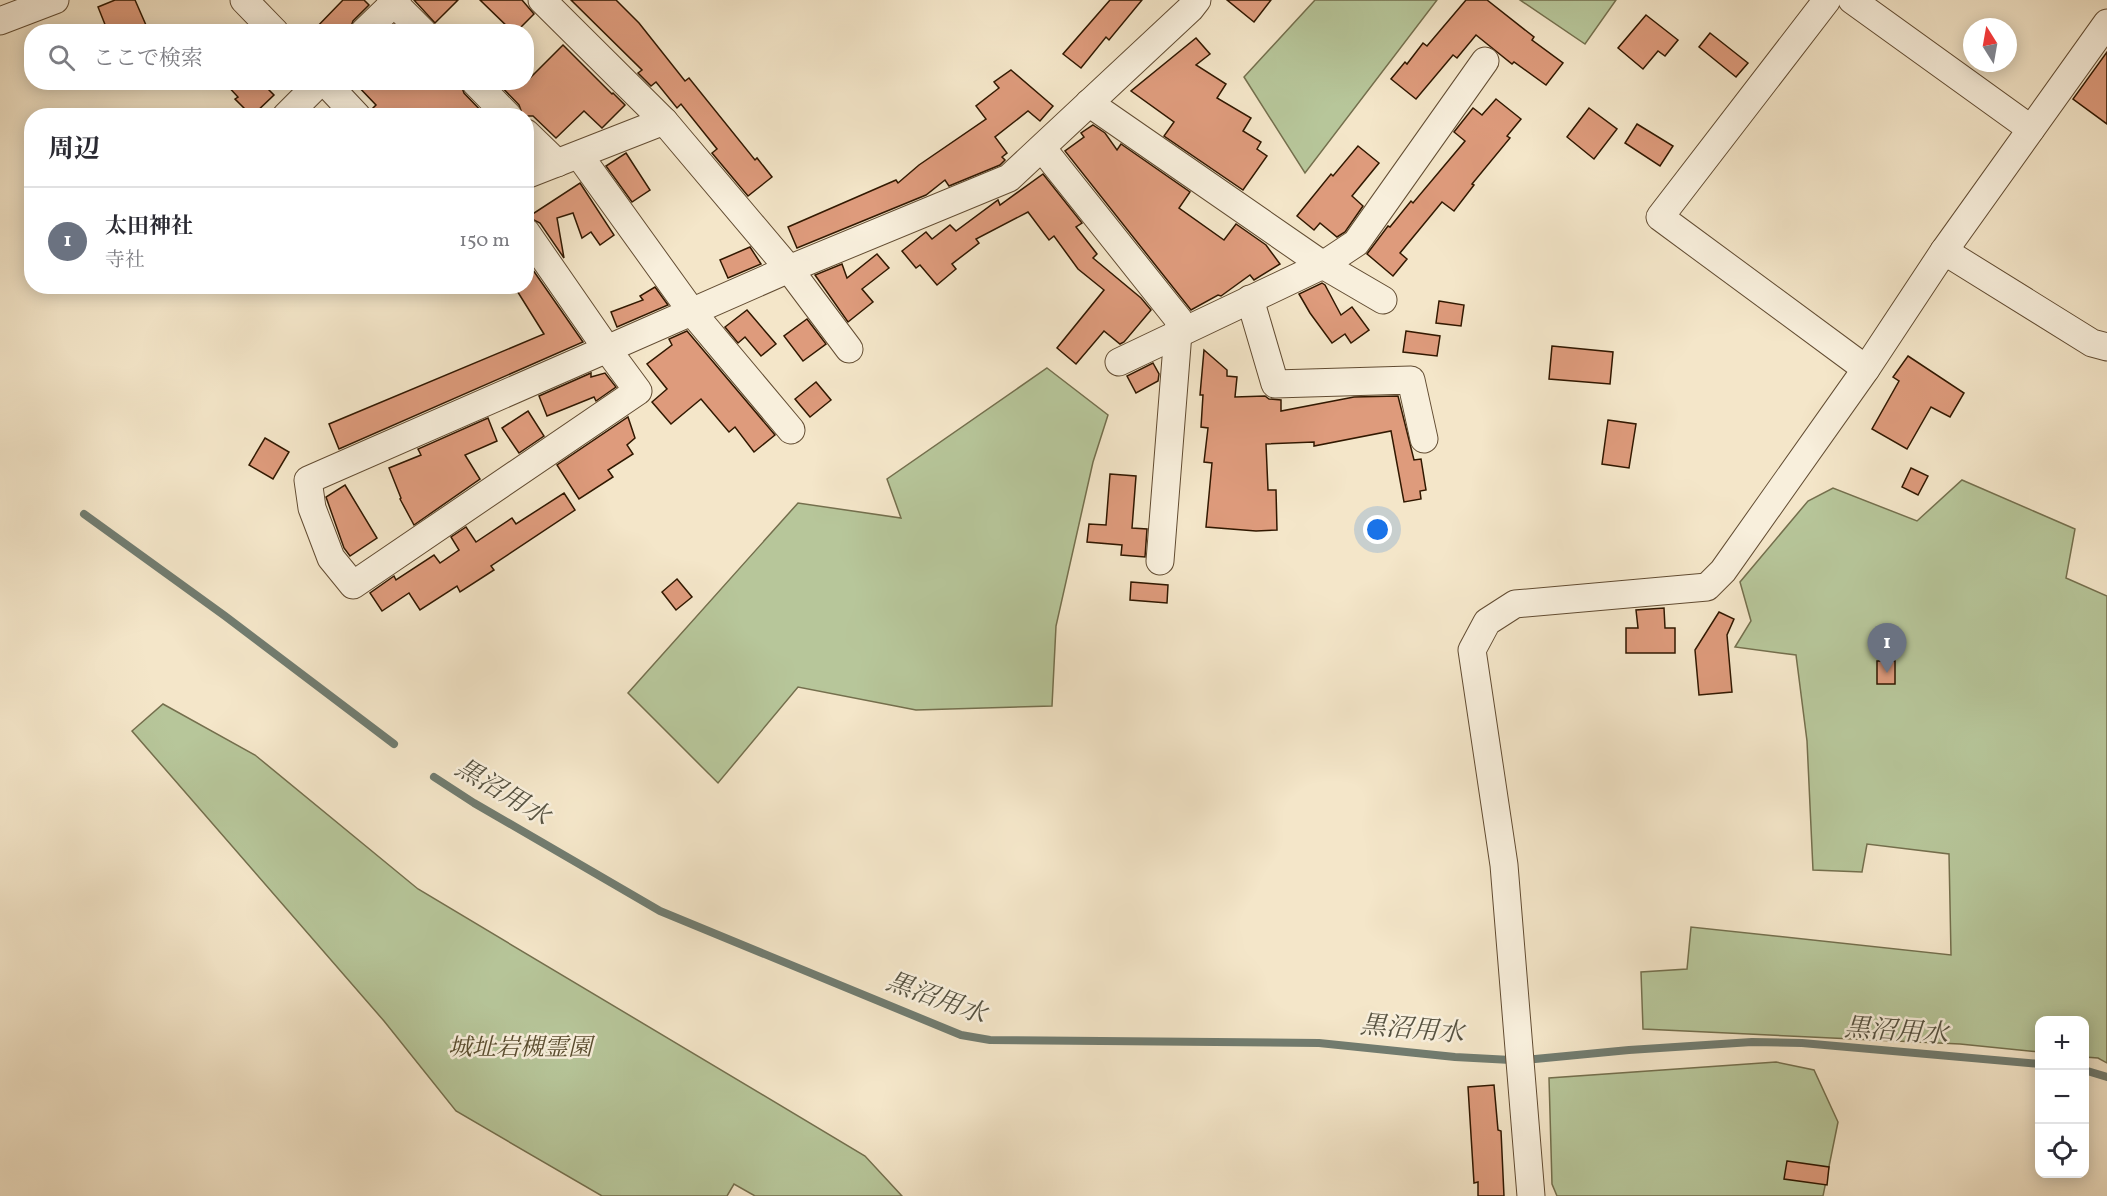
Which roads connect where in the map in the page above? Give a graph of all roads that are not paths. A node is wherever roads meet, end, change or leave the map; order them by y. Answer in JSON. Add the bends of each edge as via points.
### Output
{"nodes":[{"id":1,"x":55,"y":0,"type":"edge"},
{"id":2,"x":244,"y":0,"type":"edge"},
{"id":3,"x":542,"y":0,"type":"edge"},
{"id":4,"x":1827,"y":0,"type":"edge"},
{"id":5,"x":1852,"y":0,"type":"edge"},
{"id":6,"x":394,"y":1,"type":"edge"},
{"id":7,"x":1190,"y":3,"type":"edge"},
{"id":8,"x":0,"y":21,"type":"edge"},
{"id":9,"x":2107,"y":23,"type":"edge"},
{"id":10,"x":267,"y":24,"type":"edge"},
{"id":11,"x":372,"y":24,"type":"edge"},
{"id":12,"x":416,"y":24,"type":"edge"},
{"id":13,"x":1485,"y":61,"type":"dead end"},
{"id":14,"x":312,"y":90,"type":"edge"},
{"id":15,"x":333,"y":90,"type":"edge"},
{"id":16,"x":483,"y":90,"type":"edge"},
{"id":17,"x":1089,"y":103,"type":"junction"},
{"id":18,"x":294,"y":108,"type":"edge"},
{"id":19,"x":349,"y":108,"type":"edge"},
{"id":20,"x":500,"y":108,"type":"edge"},
{"id":21,"x":664,"y":121,"type":"junction"},
{"id":22,"x":2031,"y":129,"type":"junction"},
{"id":23,"x":534,"y":139,"type":"edge"},
{"id":24,"x":1042,"y":148,"type":"junction"},
{"id":25,"x":568,"y":159,"type":"junction"},
{"id":26,"x":534,"y":172,"type":"edge"},
{"id":27,"x":534,"y":244,"type":"edge"},
{"id":28,"x":1944,"y":251,"type":"junction"},
{"id":29,"x":1323,"y":265,"type":"junction"},
{"id":30,"x":789,"y":269,"type":"junction"},
{"id":31,"x":1250,"y":299,"type":"junction"},
{"id":32,"x":1383,"y":300,"type":"dead end"},
{"id":33,"x":692,"y":312,"type":"junction"},
{"id":34,"x":1178,"y":333,"type":"junction"},
{"id":35,"x":2107,"y":347,"type":"edge"},
{"id":36,"x":607,"y":349,"type":"junction"},
{"id":37,"x":849,"y":349,"type":"dead end"},
{"id":38,"x":1119,"y":362,"type":"dead end"},
{"id":39,"x":1866,"y":369,"type":"junction"},
{"id":40,"x":792,"y":430,"type":"dead end"},
{"id":41,"x":1424,"y":439,"type":"dead end"},
{"id":42,"x":1160,"y":561,"type":"dead end"},
{"id":43,"x":1530,"y":1196,"type":"edge"}],
"edges":[{"from":1,"to":8,"type":"street"},
{"from":2,"to":10,"type":"street"},
{"from":3,"to":21,"type":"street"},
{"from":4,"to":39,"type":"street","via":[[1660,217]]},
{"from":5,"to":22,"type":"street"},
{"from":6,"to":11,"type":"street"},
{"from":6,"to":12,"type":"street"},
{"from":7,"to":17,"type":"street"},
{"from":9,"to":22,"type":"street"},
{"from":13,"to":29,"type":"street","via":[[1356,243]]},
{"from":14,"to":18,"type":"street"},
{"from":15,"to":19,"type":"street"},
{"from":16,"to":20,"type":"street"},
{"from":17,"to":24,"type":"street"},
{"from":17,"to":29,"type":"street"},
{"from":21,"to":25,"type":"street"},
{"from":21,"to":30,"type":"street"},
{"from":22,"to":28,"type":"street"},
{"from":23,"to":25,"type":"street"},
{"from":24,"to":30,"type":"street","via":[[1009,178]]},
{"from":24,"to":34,"type":"street","via":[[1179,320]]},
{"from":25,"to":26,"type":"street"},
{"from":25,"to":33,"type":"street"},
{"from":27,"to":36,"type":"street"},
{"from":28,"to":35,"type":"street","via":[[2092,343]]},
{"from":28,"to":39,"type":"street"},
{"from":29,"to":31,"type":"street"},
{"from":29,"to":32,"type":"street"},
{"from":30,"to":33,"type":"street"},
{"from":30,"to":37,"type":"street"},
{"from":31,"to":34,"type":"street"},
{"from":31,"to":41,"type":"street","via":[[1275,384],[1411,380]]},
{"from":33,"to":36,"type":"street"},
{"from":33,"to":40,"type":"street"},
{"from":34,"to":38,"type":"street"},
{"from":34,"to":42,"type":"street"},
{"from":36,"to":36,"type":"street","via":[[308,480],[312,508],[331,558],[353,585],[638,391]]},
{"from":39,"to":43,"type":"street","via":[[1723,571],[1707,587],[1515,604],[1487,622],[1472,650],[1504,865]]}]}
